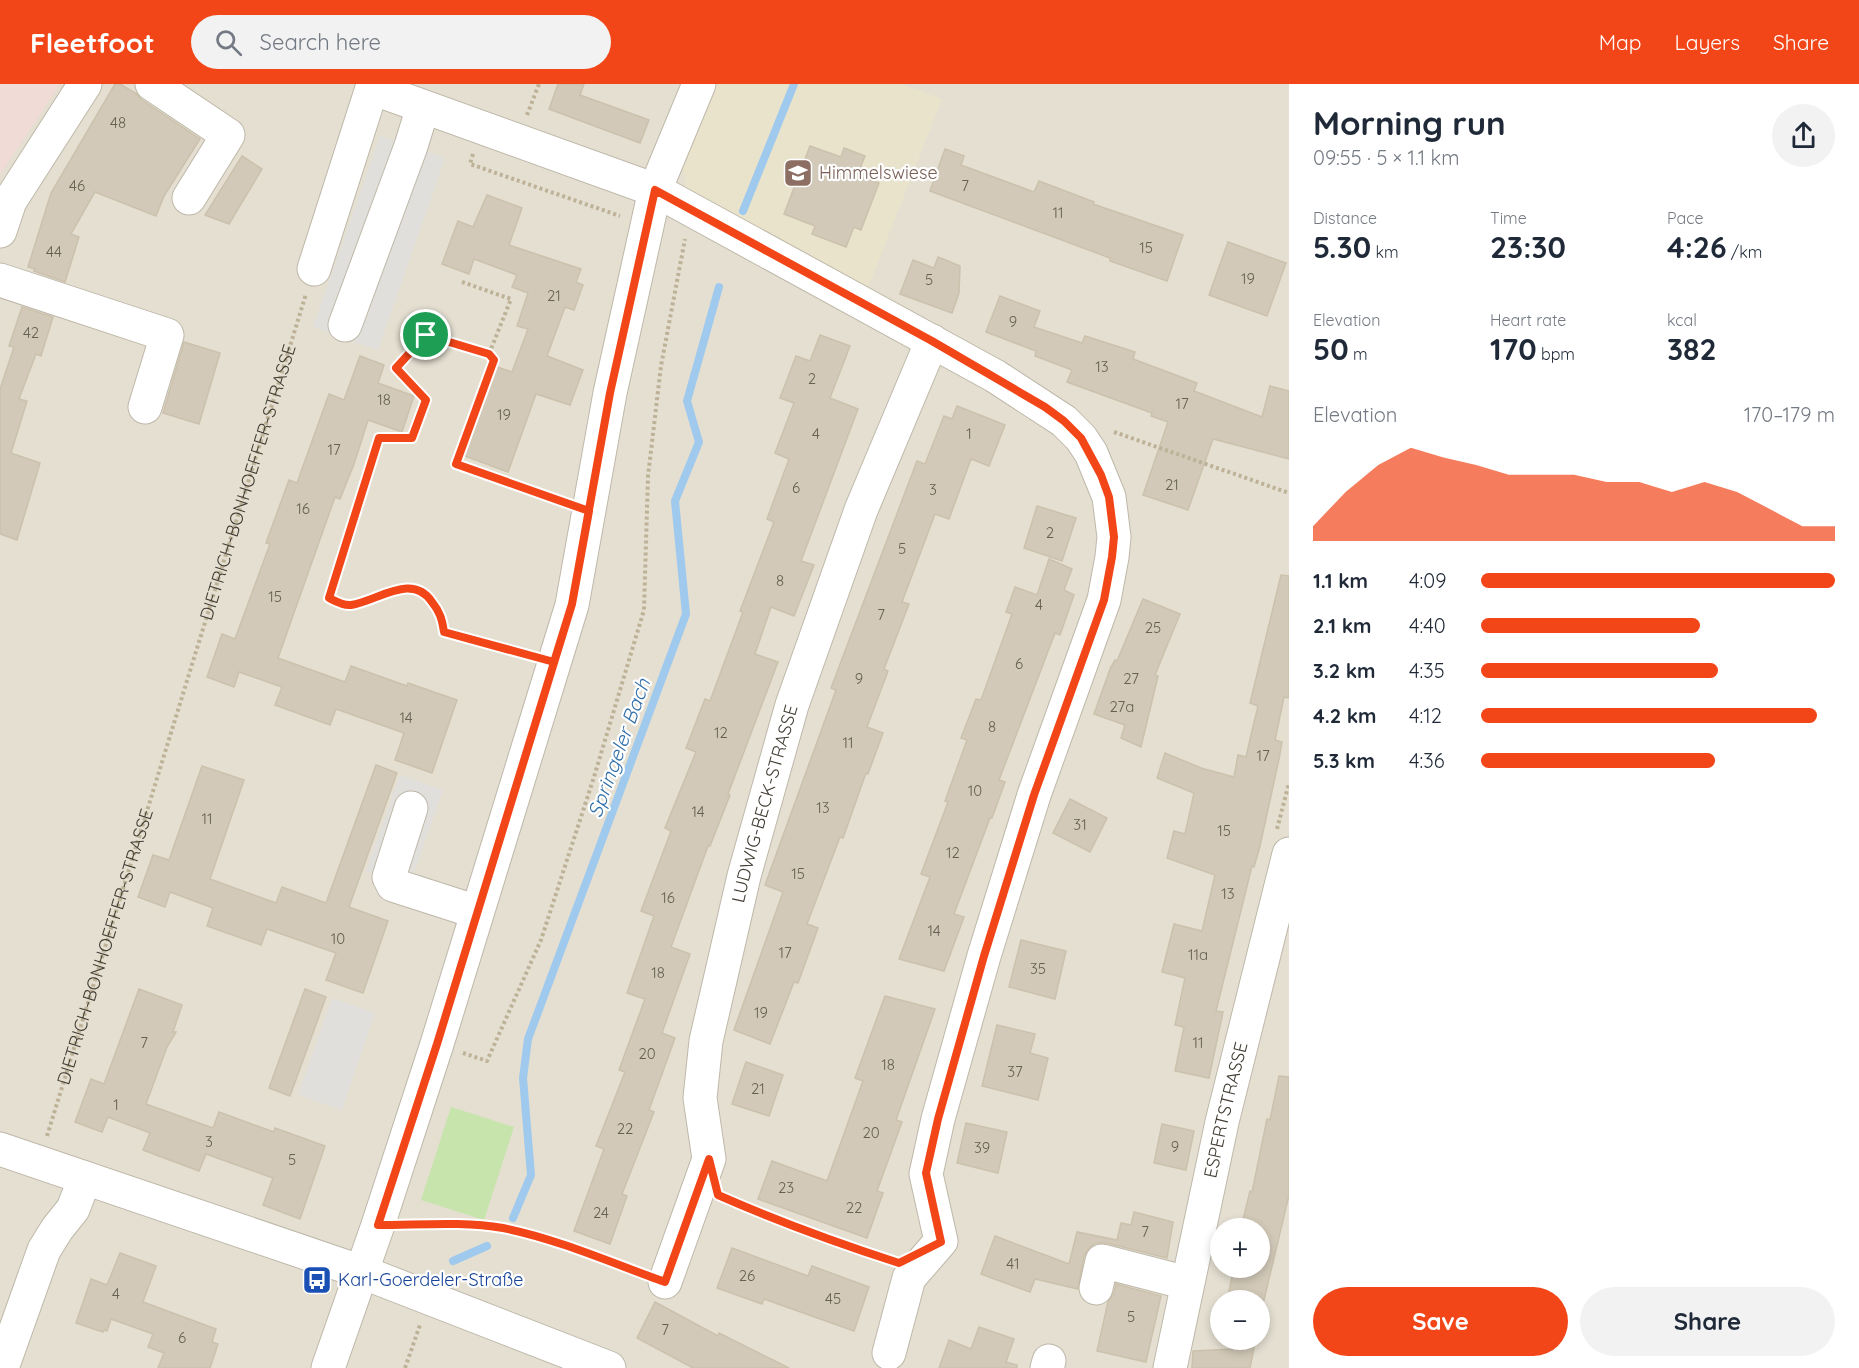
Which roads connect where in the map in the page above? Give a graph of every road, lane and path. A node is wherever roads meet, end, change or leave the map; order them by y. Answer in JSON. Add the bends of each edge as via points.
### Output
{"nodes":[{"id":1,"x":85,"y":84,"type":"edge"},
{"id":2,"x":152,"y":84,"type":"edge"},
{"id":3,"x":699,"y":84,"type":"edge"},
{"id":4,"x":423,"y":107,"type":"junction"},
{"id":5,"x":482,"y":128,"type":"junction"},
{"id":6,"x":655,"y":190,"type":"junction"},
{"id":7,"x":189,"y":198,"type":"dead end"},
{"id":8,"x":691,"y":209,"type":"junction"},
{"id":9,"x":622,"y":222,"type":"dead end"},
{"id":10,"x":0,"y":231,"type":"edge"},
{"id":11,"x":314,"y":268,"type":"joint"},
{"id":12,"x":0,"y":280,"type":"edge"},
{"id":13,"x":462,"y":282,"type":"dead end"},
{"id":14,"x":345,"y":325,"type":"dead end"},
{"id":15,"x":932,"y":341,"type":"junction"},
{"id":16,"x":489,"y":354,"type":"junction"},
{"id":17,"x":145,"y":406,"type":"dead end"},
{"id":18,"x":1112,"y":431,"type":"dead end"},
{"id":19,"x":1289,"y":494,"type":"edge"},
{"id":20,"x":589,"y":511,"type":"junction"},
{"id":21,"x":554,"y":662,"type":"junction"},
{"id":22,"x":411,"y":808,"type":"dead end"},
{"id":23,"x":1289,"y":854,"type":"edge"},
{"id":24,"x":477,"y":912,"type":"junction"},
{"id":25,"x":1281,"y":922,"type":"edge"},
{"id":26,"x":487,"y":1061,"type":"dead end"},
{"id":27,"x":0,"y":1149,"type":"edge"},
{"id":28,"x":709,"y":1159,"type":"junction"},
{"id":29,"x":38,"y":1162,"type":"junction"},
{"id":30,"x":86,"y":1178,"type":"junction"},
{"id":31,"x":378,"y":1225,"type":"junction"},
{"id":32,"x":889,"y":1260,"type":"dead end"},
{"id":33,"x":362,"y":1272,"type":"junction"},
{"id":34,"x":665,"y":1282,"type":"joint"},
{"id":35,"x":1187,"y":1283,"type":"junction"},
{"id":36,"x":1096,"y":1288,"type":"dead end"},
{"id":37,"x":429,"y":1298,"type":"junction"},
{"id":38,"x":889,"y":1353,"type":"dead end"},
{"id":39,"x":2,"y":1368,"type":"edge"},
{"id":40,"x":328,"y":1368,"type":"edge"},
{"id":41,"x":405,"y":1368,"type":"edge"},
{"id":42,"x":609,"y":1368,"type":"edge"},
{"id":43,"x":1170,"y":1368,"type":"edge"}],
"edges":[{"from":1,"to":10,"type":"street","via":[[10,201]]},
{"from":2,"to":7,"type":"street","via":[[228,135]]},
{"from":3,"to":6,"type":"street"},
{"from":4,"to":5,"type":"street"},
{"from":4,"to":11,"type":"street","via":[[372,88]]},
{"from":4,"to":14,"type":"street"},
{"from":5,"to":6,"type":"street"},
{"from":5,"to":9,"type":"path","via":[[470,164],[619,214]]},
{"from":6,"to":8,"type":"street"},
{"from":6,"to":20,"type":"street","via":[[610,393]]},
{"from":8,"to":15,"type":"street"},
{"from":8,"to":26,"type":"path","via":[[660,377],[648,476],[645,610],[541,940]]},
{"from":11,"to":29,"type":"path","name":"DIETRICH-BONHOEFFER-STRASSE"},
{"from":12,"to":17,"type":"street","via":[[167,335]]},
{"from":13,"to":16,"type":"path","via":[[511,299]]},
{"from":15,"to":28,"type":"street","name":"LUDWIG-BECK-STRASSE","via":[[861,510],[792,705],[744,876],[706,1041],[700,1098]]},
{"from":15,"to":38,"type":"street","via":[[1045,407],[1081,438],[1109,497],[1114,537],[1104,600],[1034,795],[938,1119],[926,1173],[941,1242],[909,1278]]},
{"from":16,"to":20,"type":"path","via":[[494,360],[456,464]]},
{"from":16,"to":21,"type":"path","via":[[426,335],[396,368],[426,400],[412,438],[379,438],[329,598],[349,605],[415,588],[426,593],[442,615],[444,632]]},
{"from":18,"to":19,"type":"path"},
{"from":20,"to":21,"type":"street","via":[[572,604]]},
{"from":21,"to":24,"type":"street"},
{"from":22,"to":24,"type":"street","via":[[389,877],[393,885]]},
{"from":23,"to":25,"type":"street","name":"ESPERTSTRASSE"},
{"from":24,"to":31,"type":"street"},
{"from":25,"to":35,"type":"street","name":"ESPERTSTRASSE","via":[[1222,1122]]},
{"from":27,"to":29,"type":"street"},
{"from":28,"to":32,"type":"path","via":[[718,1195],[775,1220]]},
{"from":28,"to":34,"type":"street","name":"LUDWIG-BECK-STRASSE"},
{"from":29,"to":30,"type":"street"},
{"from":30,"to":33,"type":"street"},
{"from":30,"to":39,"type":"street","via":[[73,1209],[44,1250]]},
{"from":31,"to":33,"type":"street"},
{"from":31,"to":34,"type":"path","via":[[501,1228]]},
{"from":33,"to":37,"type":"street"},
{"from":33,"to":40,"type":"street"},
{"from":35,"to":36,"type":"street","via":[[1102,1262]]},
{"from":35,"to":43,"type":"street","name":"ESPERTSTRASSE"},
{"from":37,"to":41,"type":"path"},
{"from":37,"to":42,"type":"street"}]}
